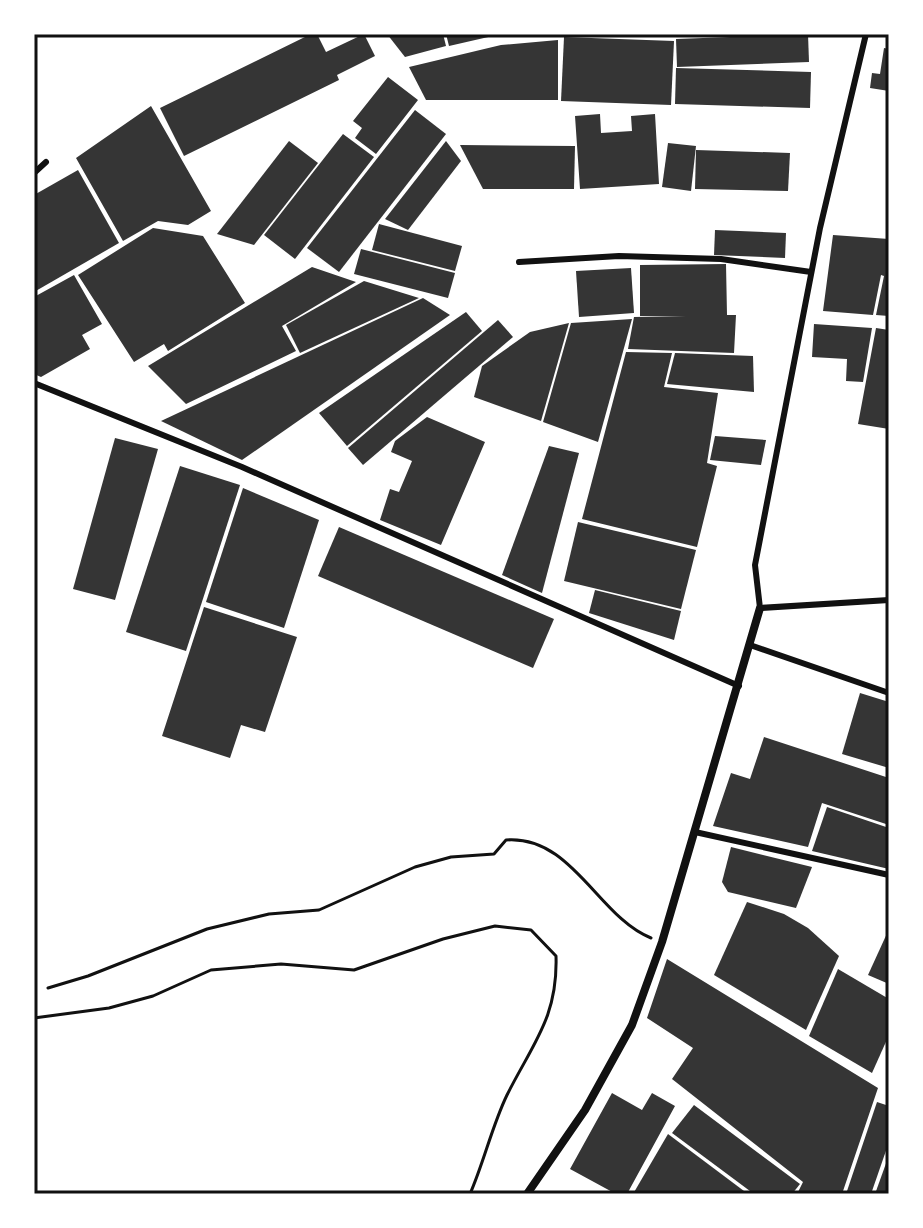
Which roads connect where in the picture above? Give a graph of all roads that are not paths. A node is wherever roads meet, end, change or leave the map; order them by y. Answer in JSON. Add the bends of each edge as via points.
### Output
{"nodes":[{"id":1,"x":866,"y":34,"type":"edge"},
{"id":2,"x":46,"y":162,"type":"dead end"},
{"id":3,"x":34,"y":173,"type":"edge"},
{"id":4,"x":519,"y":262,"type":"dead end"},
{"id":5,"x":811,"y":272,"type":"junction"},
{"id":6,"x":34,"y":383,"type":"edge"},
{"id":7,"x":889,"y":600,"type":"edge"},
{"id":8,"x":760,"y":608,"type":"junction"},
{"id":9,"x":750,"y":645,"type":"junction"},
{"id":10,"x":739,"y":686,"type":"junction"},
{"id":11,"x":889,"y":693,"type":"edge"},
{"id":12,"x":695,"y":832,"type":"junction"},
{"id":13,"x":889,"y":875,"type":"edge"},
{"id":14,"x":527,"y":1194,"type":"edge"}],
"edges":[{"from":1,"to":5,"type":"street"},
{"from":2,"to":3,"type":"street"},
{"from":4,"to":5,"type":"street","via":[[619,256],[721,259]]},
{"from":5,"to":8,"type":"street","via":[[755,565]]},
{"from":6,"to":10,"type":"street","via":[[242,467]]},
{"from":7,"to":8,"type":"street"},
{"from":8,"to":9,"type":"street"},
{"from":9,"to":10,"type":"street"},
{"from":9,"to":11,"type":"street"},
{"from":10,"to":12,"type":"street"},
{"from":12,"to":13,"type":"street"},
{"from":12,"to":14,"type":"street","via":[[632,1025],[585,1110]]}]}
